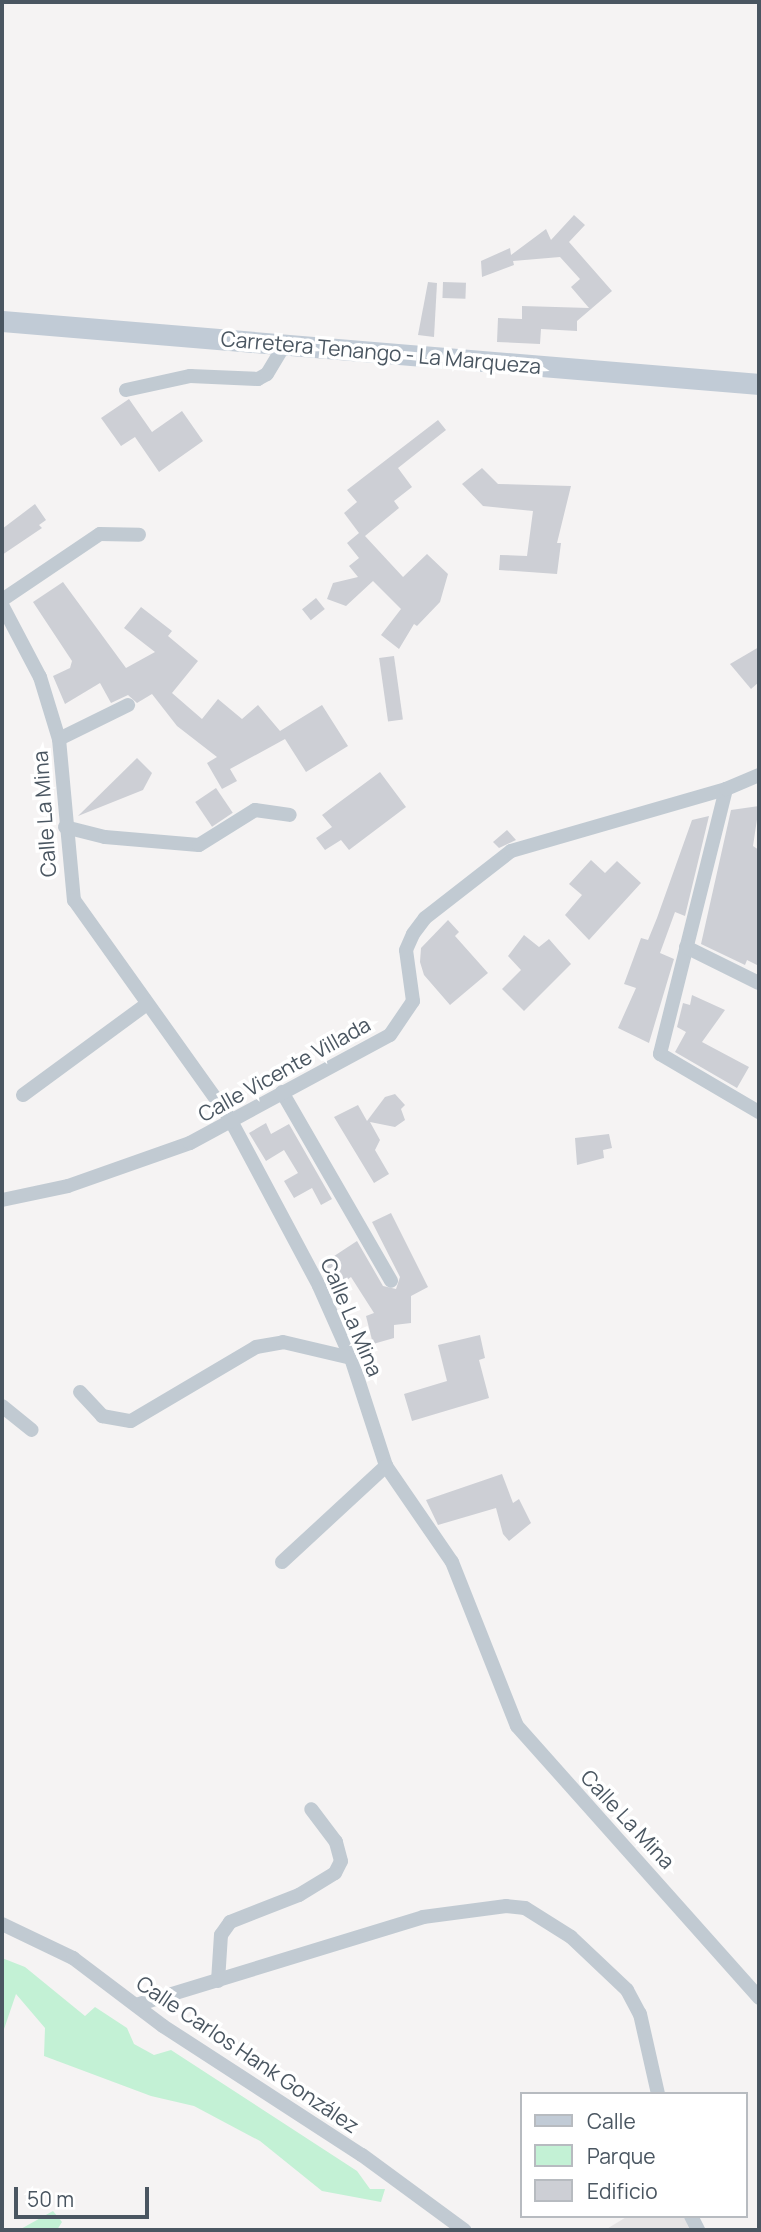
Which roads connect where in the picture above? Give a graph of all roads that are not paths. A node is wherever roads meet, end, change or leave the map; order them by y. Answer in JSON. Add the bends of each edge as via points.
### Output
{"nodes":[{"id":1,"x":2,"y":321,"type":"edge"},
{"id":2,"x":285,"y":344,"type":"junction"},
{"id":3,"x":759,"y":384,"type":"edge"},
{"id":4,"x":127,"y":390,"type":"dead end"},
{"id":5,"x":139,"y":535,"type":"dead end"},
{"id":6,"x":2,"y":603,"type":"edge"},
{"id":7,"x":128,"y":705,"type":"dead end"},
{"id":8,"x":59,"y":738,"type":"junction"},
{"id":9,"x":759,"y":775,"type":"edge"},
{"id":10,"x":726,"y":789,"type":"junction"},
{"id":11,"x":290,"y":815,"type":"dead end"},
{"id":12,"x":65,"y":827,"type":"junction"},
{"id":13,"x":686,"y":947,"type":"junction"},
{"id":14,"x":759,"y":983,"type":"edge"},
{"id":15,"x":148,"y":1004,"type":"junction"},
{"id":16,"x":282,"y":1091,"type":"junction"},
{"id":17,"x":23,"y":1095,"type":"dead end"},
{"id":18,"x":759,"y":1112,"type":"edge"},
{"id":19,"x":230,"y":1119,"type":"junction"},
{"id":20,"x":2,"y":1200,"type":"edge"},
{"id":21,"x":391,"y":1281,"type":"dead end"},
{"id":22,"x":351,"y":1357,"type":"junction"},
{"id":23,"x":80,"y":1392,"type":"dead end"},
{"id":24,"x":2,"y":1406,"type":"edge"},
{"id":25,"x":32,"y":1430,"type":"dead end"},
{"id":26,"x":386,"y":1466,"type":"junction"},
{"id":27,"x":282,"y":1562,"type":"dead end"},
{"id":28,"x":311,"y":1809,"type":"dead end"},
{"id":29,"x":2,"y":1924,"type":"edge"},
{"id":30,"x":218,"y":1981,"type":"junction"},
{"id":31,"x":759,"y":1998,"type":"edge"},
{"id":32,"x":136,"y":2005,"type":"junction"},
{"id":33,"x":658,"y":2092,"type":"edge"},
{"id":34,"x":464,"y":2230,"type":"edge"}],
"edges":[{"from":1,"to":2,"type":"main road","name":"Carretera Tenango - La Marqueza"},
{"from":2,"to":3,"type":"main road","name":"Carretera Tenango - La Marqueza"},
{"from":2,"to":4,"type":"street","via":[[267,374],[258,379],[190,376]]},
{"from":5,"to":6,"type":"street","via":[[100,534]]},
{"from":6,"to":8,"type":"street","name":"Calle La Mina","via":[[40,677]]},
{"from":7,"to":8,"type":"street"},
{"from":8,"to":12,"type":"street","name":"Calle La Mina"},
{"from":9,"to":10,"type":"street","name":"Calle Vicente Villada"},
{"from":10,"to":13,"type":"street"},
{"from":10,"to":16,"type":"street","name":"Calle Vicente Villada","via":[[511,851],[425,918],[413,934],[406,950],[413,1001],[390,1035]]},
{"from":11,"to":12,"type":"street","via":[[255,810],[199,845],[105,837]]},
{"from":12,"to":15,"type":"street","name":"Calle La Mina","via":[[74,900]]},
{"from":13,"to":14,"type":"street"},
{"from":13,"to":18,"type":"street","via":[[661,1058]]},
{"from":15,"to":17,"type":"street"},
{"from":15,"to":19,"type":"street","name":"Calle La Mina"},
{"from":16,"to":19,"type":"street","name":"Calle Vicente Villada"},
{"from":16,"to":21,"type":"street"},
{"from":19,"to":20,"type":"street","name":"Calle Vicente Villada","via":[[190,1143],[68,1186]]},
{"from":19,"to":22,"type":"street","name":"Calle La Mina","via":[[319,1286]]},
{"from":22,"to":23,"type":"street","via":[[283,1342],[256,1347],[131,1421],[102,1416]]},
{"from":22,"to":26,"type":"street","name":"Calle La Mina"},
{"from":24,"to":25,"type":"street"},
{"from":26,"to":27,"type":"street"},
{"from":26,"to":31,"type":"street","name":"Calle La Mina","via":[[452,1562],[507,1706],[531,1746]]},
{"from":28,"to":30,"type":"street","via":[[336,1842],[341,1861],[335,1873],[299,1895],[230,1922],[221,1935]]},
{"from":29,"to":32,"type":"street","name":"Calle Carlos Hank González","via":[[74,1958]]},
{"from":30,"to":32,"type":"street"},
{"from":30,"to":33,"type":"street","via":[[423,1917],[506,1906],[525,1908],[570,1937],[627,1990],[640,2014]]},
{"from":32,"to":34,"type":"street","name":"Calle Carlos Hank González","via":[[362,2155]]}]}
